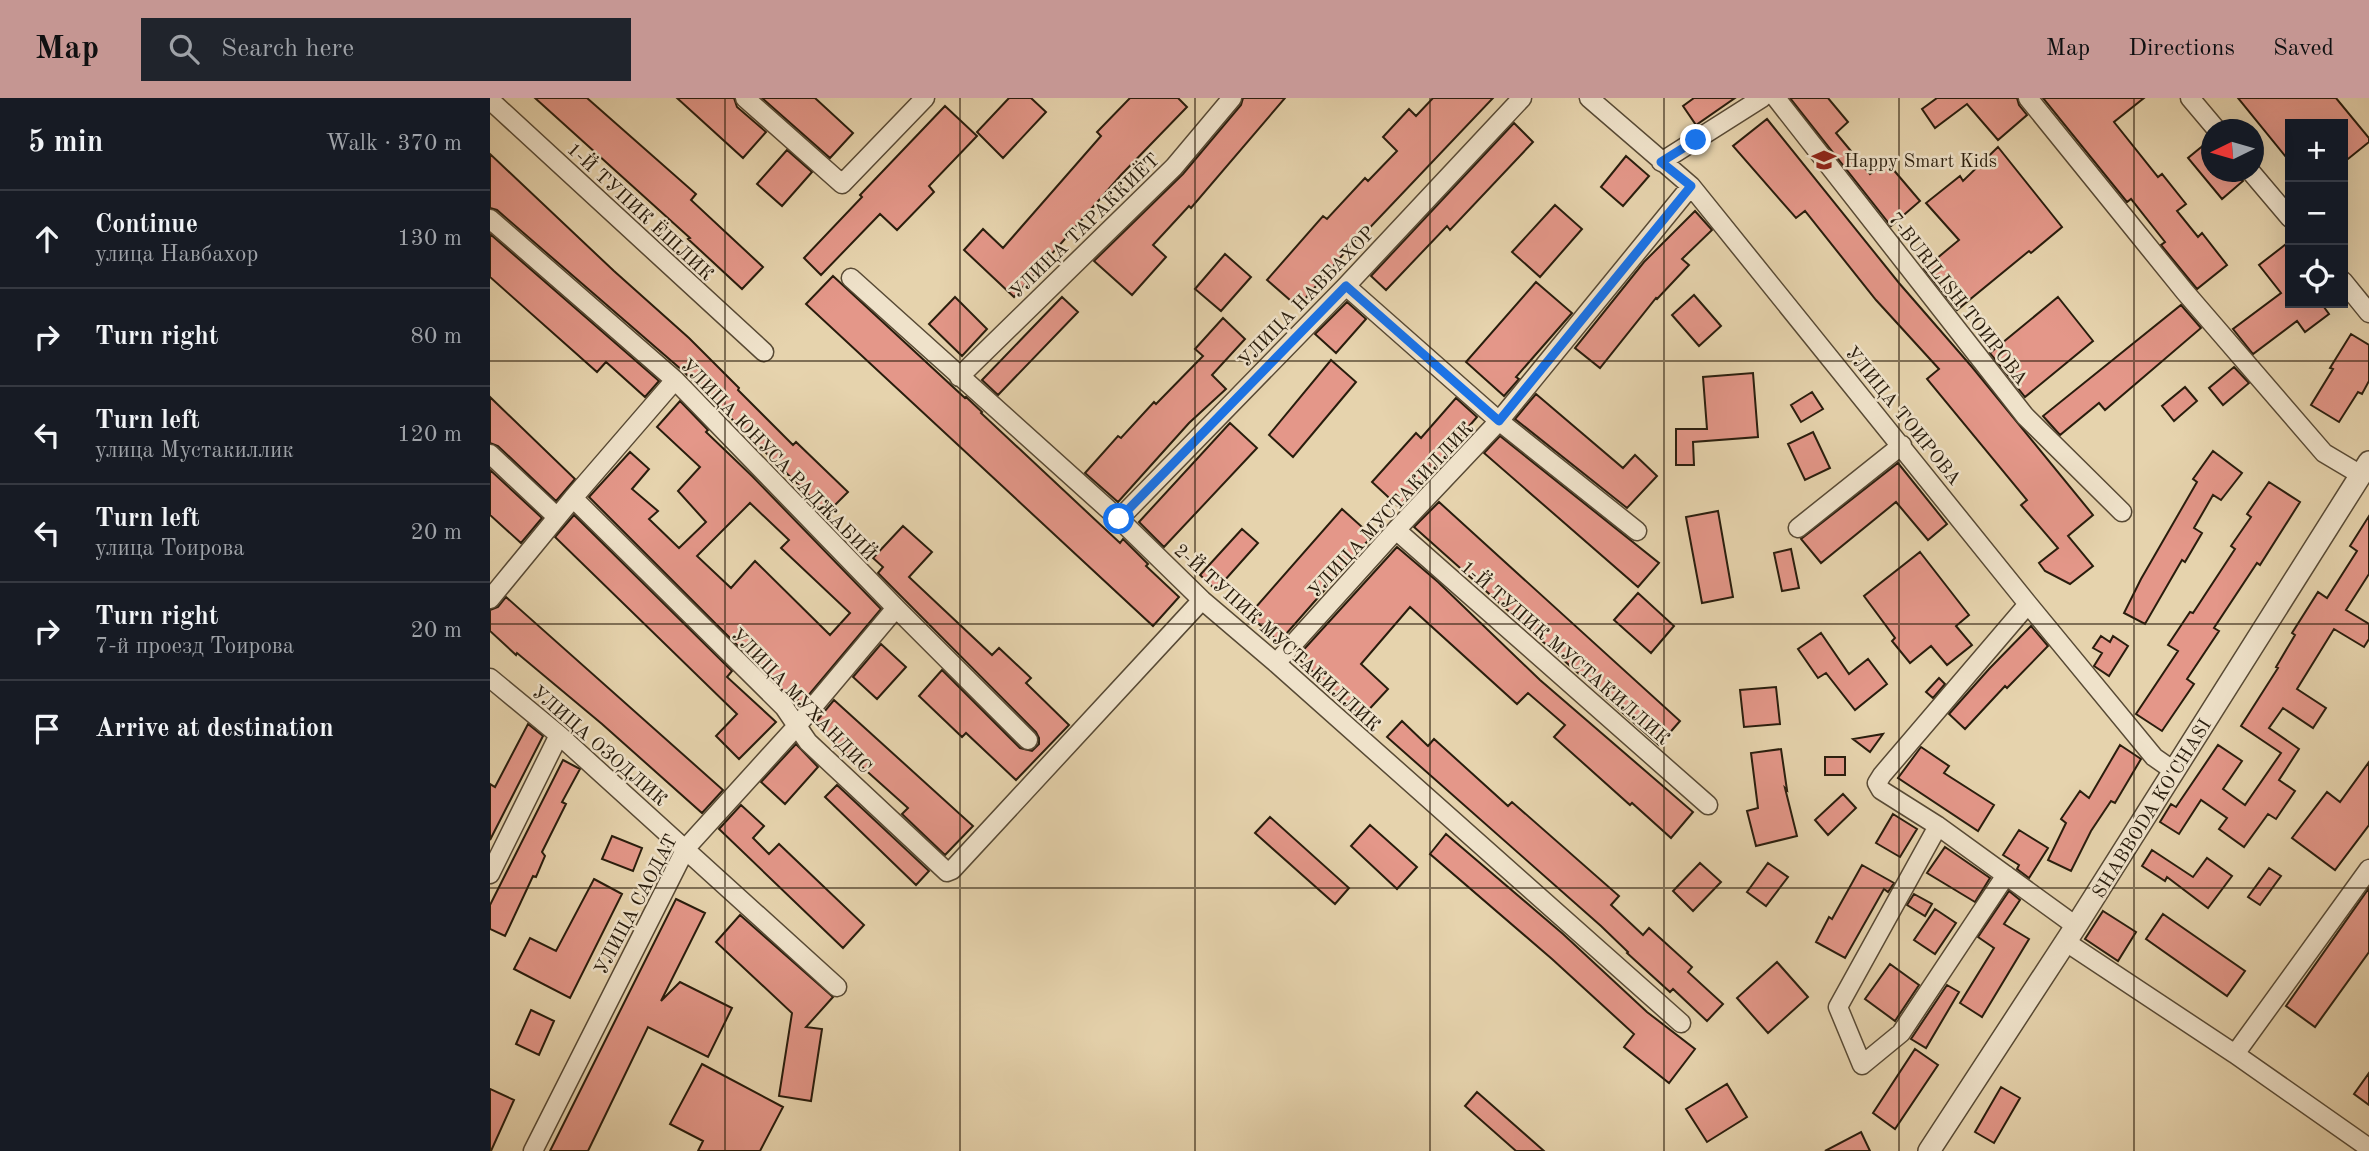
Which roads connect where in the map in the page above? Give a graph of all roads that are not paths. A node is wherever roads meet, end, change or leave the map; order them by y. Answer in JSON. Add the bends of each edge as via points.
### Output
{"nodes":[{"id":1,"x":745,"y":98,"type":"edge"},
{"id":2,"x":925,"y":98,"type":"edge"},
{"id":3,"x":1233,"y":98,"type":"edge"},
{"id":4,"x":1522,"y":98,"type":"edge"},
{"id":5,"x":1589,"y":98,"type":"edge"},
{"id":6,"x":1762,"y":98,"type":"edge"},
{"id":7,"x":1776,"y":98,"type":"edge"},
{"id":8,"x":2028,"y":98,"type":"edge"},
{"id":9,"x":2190,"y":98,"type":"edge"},
{"id":10,"x":499,"y":103,"type":"edge"},
{"id":11,"x":2208,"y":119,"type":"edge"},
{"id":12,"x":1661,"y":162,"type":"junction"},
{"id":13,"x":2259,"y":182,"type":"edge"},
{"id":14,"x":1691,"y":186,"type":"junction"},
{"id":15,"x":2285,"y":212,"type":"edge"},
{"id":16,"x":490,"y":219,"type":"edge"},
{"id":17,"x":851,"y":278,"type":"dead end"},
{"id":18,"x":1346,"y":286,"type":"junction"},
{"id":19,"x":2348,"y":287,"type":"edge"},
{"id":20,"x":2369,"y":313,"type":"edge"},
{"id":21,"x":764,"y":352,"type":"dead end"},
{"id":22,"x":959,"y":377,"type":"junction"},
{"id":23,"x":675,"y":380,"type":"junction"},
{"id":24,"x":1499,"y":421,"type":"junction"},
{"id":25,"x":1902,"y":445,"type":"junction"},
{"id":26,"x":490,"y":454,"type":"edge"},
{"id":27,"x":2365,"y":469,"type":"edge"},
{"id":28,"x":573,"y":498,"type":"junction"},
{"id":29,"x":2122,"y":512,"type":"dead end"},
{"id":30,"x":557,"y":517,"type":"junction"},
{"id":31,"x":1119,"y":519,"type":"junction"},
{"id":32,"x":1798,"y":528,"type":"dead end"},
{"id":33,"x":1396,"y":530,"type":"junction"},
{"id":34,"x":1637,"y":531,"type":"dead end"},
{"id":35,"x":490,"y":599,"type":"edge"},
{"id":36,"x":1202,"y":600,"type":"junction"},
{"id":37,"x":2028,"y":604,"type":"junction"},
{"id":38,"x":896,"y":608,"type":"junction"},
{"id":39,"x":1276,"y":663,"type":"junction"},
{"id":40,"x":490,"y":678,"type":"edge"},
{"id":41,"x":796,"y":727,"type":"junction"},
{"id":42,"x":559,"y":735,"type":"junction"},
{"id":43,"x":1028,"y":740,"type":"dead end"},
{"id":44,"x":2174,"y":771,"type":"junction"},
{"id":45,"x":1708,"y":805,"type":"dead end"},
{"id":46,"x":1937,"y":827,"type":"junction"},
{"id":47,"x":686,"y":848,"type":"junction"},
{"id":48,"x":2369,"y":869,"type":"edge"},
{"id":49,"x":490,"y":874,"type":"edge"},
{"id":50,"x":2007,"y":874,"type":"junction"},
{"id":51,"x":2071,"y":934,"type":"junction"},
{"id":52,"x":837,"y":987,"type":"dead end"},
{"id":53,"x":1681,"y":1023,"type":"dead end"},
{"id":54,"x":2235,"y":1054,"type":"junction"},
{"id":55,"x":2369,"y":1148,"type":"edge"},
{"id":56,"x":533,"y":1151,"type":"edge"},
{"id":57,"x":1929,"y":1151,"type":"edge"}],
"edges":[{"from":1,"to":2,"type":"street","via":[[842,184]]},
{"from":3,"to":22,"type":"street","name":"УЛИЦА ТАРАККИЁТ","via":[[1174,167]]},
{"from":4,"to":18,"type":"street","name":"УЛИЦА НАВБАХОР"},
{"from":5,"to":12,"type":"street","name":"УЛИЦА ТОИРОВА"},
{"from":6,"to":12,"type":"street"},
{"from":7,"to":29,"type":"street","name":"7-BURILISH ТОИРОВА","via":[[2025,416]]},
{"from":8,"to":27,"type":"street","via":[[2185,292],[2324,453]]},
{"from":9,"to":11,"type":"street"},
{"from":10,"to":21,"type":"street","name":"1-Й ТУПИК ЁШЛИК"},
{"from":12,"to":14,"type":"street","name":"УЛИЦА ТОИРОВА"},
{"from":13,"to":15,"type":"street"},
{"from":14,"to":24,"type":"street","name":"УЛИЦА МУСТАКИЛЛИК"},
{"from":14,"to":25,"type":"street","name":"УЛИЦА ТОИРОВА"},
{"from":16,"to":23,"type":"street","name":"УЛИЦА ЮНУСА РАДЖАБИЙ"},
{"from":17,"to":22,"type":"street","name":"2-Й ТУПИК МУСТАКИЛЛИК"},
{"from":18,"to":24,"type":"street"},
{"from":18,"to":31,"type":"street","name":"УЛИЦА НАВБАХОР"},
{"from":19,"to":20,"type":"street"},
{"from":22,"to":31,"type":"street","name":"2-Й ТУПИК МУСТАКИЛЛИК"},
{"from":23,"to":28,"type":"street"},
{"from":23,"to":38,"type":"street","name":"УЛИЦА ЮНУСА РАДЖАБИЙ"},
{"from":24,"to":33,"type":"street","name":"УЛИЦА МУСТАКИЛЛИК"},
{"from":24,"to":34,"type":"street"},
{"from":25,"to":32,"type":"street"},
{"from":25,"to":37,"type":"street","name":"УЛИЦА ТОИРОВА"},
{"from":26,"to":30,"type":"street"},
{"from":27,"to":44,"type":"street","name":"SHABBODA KO'CHASI"},
{"from":28,"to":30,"type":"street"},
{"from":28,"to":41,"type":"street","name":"УЛИЦА МУХАНДИС","via":[[784,707]]},
{"from":30,"to":35,"type":"street"},
{"from":31,"to":36,"type":"street","name":"2-Й ТУПИК МУСТАКИЛЛИК"},
{"from":33,"to":39,"type":"street","name":"УЛИЦА МУСТАКИЛЛИК"},
{"from":33,"to":45,"type":"street","name":"1-Й ТУПИК МУСТАКИЛЛИК"},
{"from":36,"to":39,"type":"street","name":"2-Й ТУПИК МУСТАКИЛЛИК"},
{"from":36,"to":41,"type":"street","name":"УЛИЦА МУХАНДИС","via":[[947,872]]},
{"from":37,"to":44,"type":"street","name":"УЛИЦА ТОИРОВА","via":[[2154,757]]},
{"from":37,"to":46,"type":"street","via":[[1877,783]]},
{"from":38,"to":41,"type":"street","name":"УЛИЦА САОДАТ"},
{"from":38,"to":43,"type":"street","name":"УЛИЦА ЮНУСА РАДЖАБИЙ"},
{"from":39,"to":53,"type":"street","name":"2-Й ТУПИК МУСТАКИЛЛИК"},
{"from":40,"to":42,"type":"street","name":"УЛИЦА ОЗОДЛИК"},
{"from":41,"to":47,"type":"street","name":"УЛИЦА САОДАТ"},
{"from":42,"to":47,"type":"street","name":"УЛИЦА ОЗОДЛИК"},
{"from":42,"to":49,"type":"street"},
{"from":44,"to":51,"type":"street","name":"SHABBODA KO'CHASI"},
{"from":46,"to":50,"type":"street"},
{"from":46,"to":50,"type":"street","via":[[1838,1007],[1862,1065],[1901,1032]]},
{"from":47,"to":52,"type":"street","name":"УЛИЦА ОЗОДЛИК"},
{"from":47,"to":56,"type":"street","name":"УЛИЦА САОДАТ"},
{"from":48,"to":54,"type":"street"},
{"from":50,"to":51,"type":"street"},
{"from":51,"to":54,"type":"street"},
{"from":51,"to":57,"type":"street","name":"SHABBODA KO'CHASI"},
{"from":54,"to":55,"type":"street"}]}
